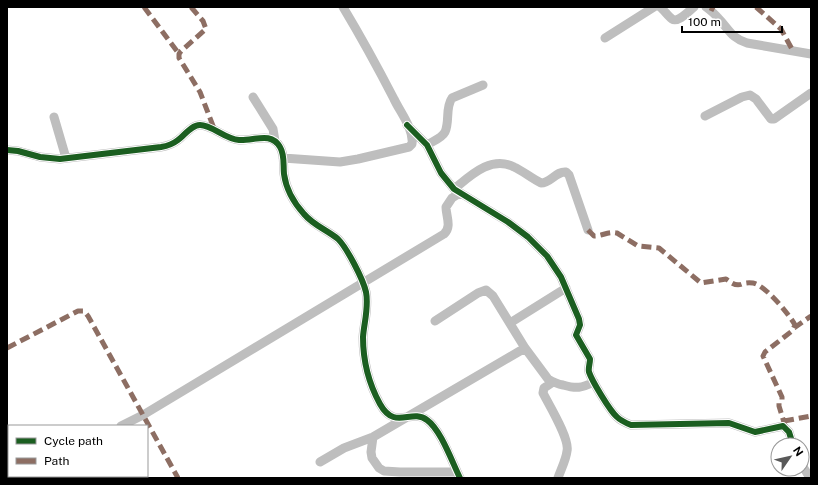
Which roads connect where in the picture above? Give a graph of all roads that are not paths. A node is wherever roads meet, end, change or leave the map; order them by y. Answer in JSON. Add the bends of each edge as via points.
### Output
{"nodes":[{"id":1,"x":343,"y":7,"type":"edge"},
{"id":2,"x":654,"y":7,"type":"edge"},
{"id":3,"x":660,"y":7,"type":"edge"},
{"id":4,"x":694,"y":7,"type":"edge"},
{"id":5,"x":706,"y":7,"type":"edge"},
{"id":6,"x":605,"y":38,"type":"dead end"},
{"id":7,"x":811,"y":54,"type":"edge"},
{"id":8,"x":483,"y":86,"type":"dead end"},
{"id":9,"x":811,"y":93,"type":"edge"},
{"id":10,"x":253,"y":97,"type":"dead end"},
{"id":11,"x":705,"y":116,"type":"dead end"},
{"id":12,"x":54,"y":117,"type":"dead end"},
{"id":13,"x":407,"y":125,"type":"junction"},
{"id":14,"x":275,"y":141,"type":"junction"},
{"id":15,"x":427,"y":145,"type":"junction"},
{"id":16,"x":8,"y":147,"type":"edge"},
{"id":17,"x":66,"y":158,"type":"junction"},
{"id":18,"x":283,"y":158,"type":"junction"},
{"id":19,"x":457,"y":191,"type":"junction"},
{"id":20,"x":588,"y":230,"type":"dead end"},
{"id":21,"x":363,"y":283,"type":"junction"},
{"id":22,"x":566,"y":288,"type":"junction"},
{"id":23,"x":436,"y":321,"type":"dead end"},
{"id":24,"x":510,"y":324,"type":"junction"},
{"id":25,"x":525,"y":348,"type":"junction"},
{"id":26,"x":553,"y":382,"type":"junction"},
{"id":27,"x":594,"y":382,"type":"junction"},
{"id":28,"x":402,"y":419,"type":"junction"},
{"id":29,"x":123,"y":425,"type":"edge"},
{"id":30,"x":373,"y":437,"type":"junction"},
{"id":31,"x":790,"y":437,"type":"edge"},
{"id":32,"x":320,"y":462,"type":"dead end"},
{"id":33,"x":401,"y":475,"type":"edge"},
{"id":34,"x":458,"y":475,"type":"edge"},
{"id":35,"x":558,"y":478,"type":"edge"}],
"edges":[{"from":1,"to":13,"type":"street"},
{"from":2,"to":6,"type":"street"},
{"from":3,"to":4,"type":"street","via":[[675,20]]},
{"from":5,"to":7,"type":"street","via":[[738,40]]},
{"from":8,"to":15,"type":"street","via":[[452,98],[448,106],[445,132]]},
{"from":9,"to":11,"type":"street","via":[[774,119],[771,119],[750,95]]},
{"from":10,"to":14,"type":"street","via":[[273,129]]},
{"from":12,"to":17,"type":"street"},
{"from":13,"to":15,"type":"street"},
{"from":13,"to":18,"type":"street","via":[[412,139],[409,146],[340,162]]},
{"from":14,"to":17,"type":"street","via":[[268,138],[238,140],[200,125],[172,144],[161,147]]},
{"from":14,"to":18,"type":"street"},
{"from":15,"to":19,"type":"street","via":[[442,173]]},
{"from":16,"to":17,"type":"street","via":[[51,158]]},
{"from":18,"to":21,"type":"street","via":[[286,183],[295,202],[314,224],[343,245]]},
{"from":19,"to":20,"type":"street","via":[[474,173],[491,165],[512,166],[540,183],[566,172]]},
{"from":19,"to":21,"type":"street","via":[[446,207],[448,231]]},
{"from":19,"to":22,"type":"street","via":[[498,215],[528,237],[547,256]]},
{"from":21,"to":28,"type":"street","via":[[367,304],[363,337],[368,375],[380,404],[388,414]]},
{"from":21,"to":29,"type":"street"},
{"from":22,"to":24,"type":"street"},
{"from":22,"to":27,"type":"street","via":[[580,322],[576,338],[590,359],[589,371]]},
{"from":23,"to":24,"type":"street","via":[[486,290]]},
{"from":24,"to":25,"type":"street"},
{"from":25,"to":26,"type":"street","via":[[544,375]]},
{"from":25,"to":28,"type":"street"},
{"from":26,"to":27,"type":"street","via":[[573,388]]},
{"from":26,"to":35,"type":"street","via":[[544,388],[544,393],[568,445]]},
{"from":27,"to":31,"type":"street","via":[[617,418],[631,425],[723,422],[735,424],[751,432],[783,426]]},
{"from":28,"to":30,"type":"street"},
{"from":28,"to":34,"type":"street","via":[[419,417],[433,426]]},
{"from":30,"to":32,"type":"street","via":[[344,448]]},
{"from":30,"to":33,"type":"street","via":[[371,452],[375,463],[384,471]]},
{"from":33,"to":34,"type":"street"}]}
